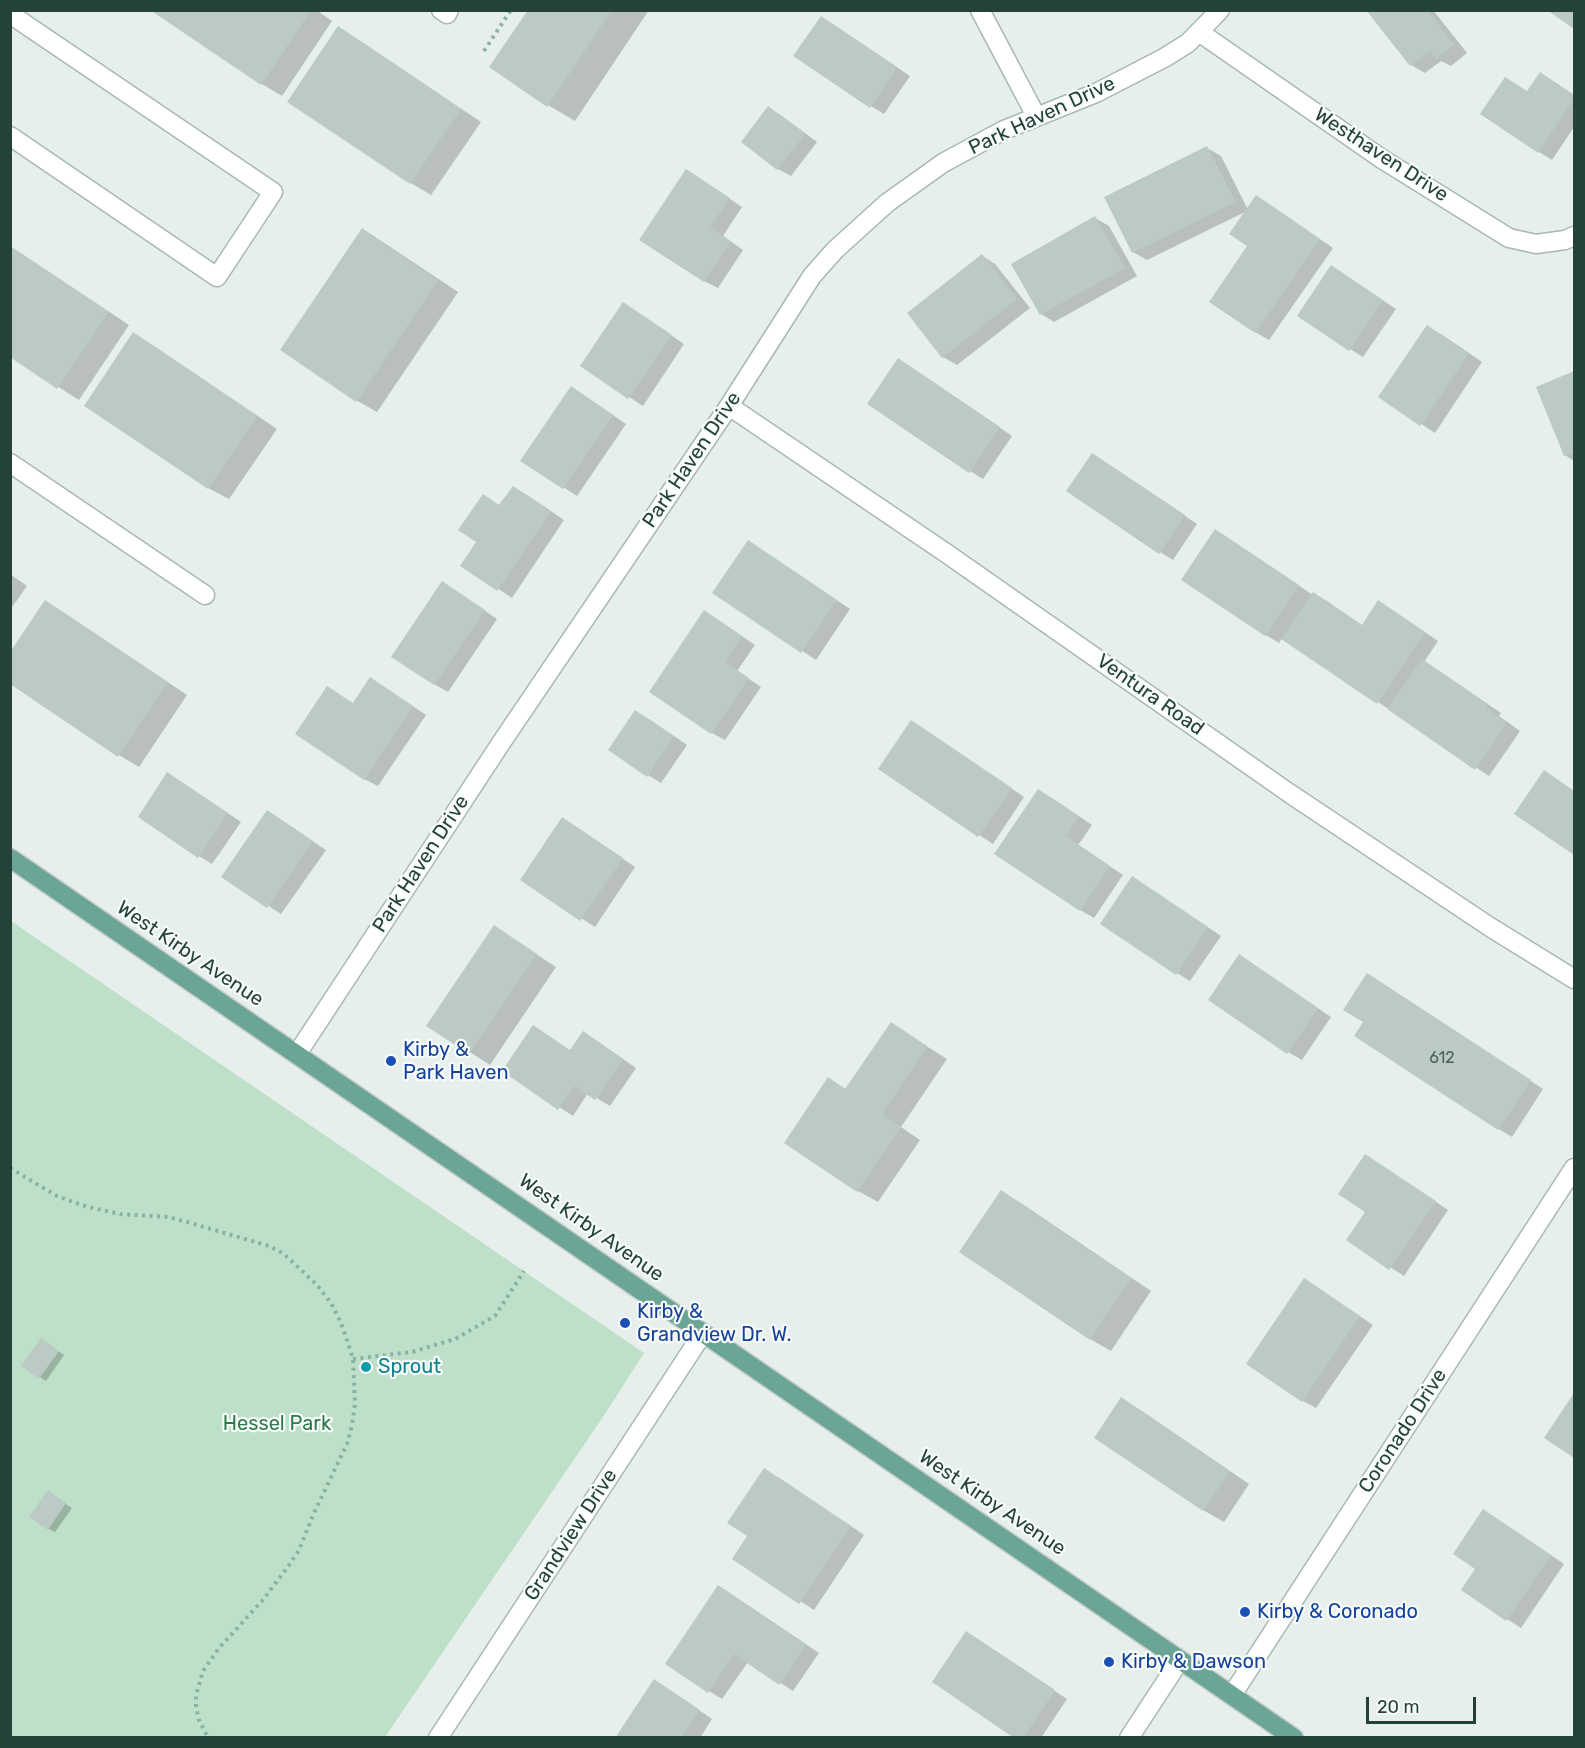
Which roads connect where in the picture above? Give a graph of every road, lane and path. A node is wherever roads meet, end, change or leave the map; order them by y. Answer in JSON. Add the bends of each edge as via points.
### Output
{"nodes":[{"id":1,"x":441,"y":10,"type":"edge"},
{"id":2,"x":449,"y":10,"type":"edge"},
{"id":3,"x":511,"y":10,"type":"edge"},
{"id":4,"x":980,"y":10,"type":"edge"},
{"id":5,"x":1220,"y":10,"type":"edge"},
{"id":6,"x":14,"y":16,"type":"edge"},
{"id":7,"x":1199,"y":32,"type":"junction"},
{"id":8,"x":484,"y":51,"type":"dead end"},
{"id":9,"x":1036,"y":116,"type":"junction"},
{"id":10,"x":10,"y":136,"type":"edge"},
{"id":11,"x":1575,"y":236,"type":"edge"},
{"id":12,"x":729,"y":406,"type":"junction"},
{"id":13,"x":10,"y":463,"type":"edge"},
{"id":14,"x":205,"y":594,"type":"dead end"},
{"id":15,"x":10,"y":858,"type":"edge"},
{"id":16,"x":1575,"y":979,"type":"edge"},
{"id":17,"x":297,"y":1053,"type":"junction"},
{"id":18,"x":10,"y":1168,"type":"edge"},
{"id":19,"x":1575,"y":1168,"type":"edge"},
{"id":20,"x":524,"y":1271,"type":"dead end"},
{"id":21,"x":703,"y":1333,"type":"junction"},
{"id":22,"x":353,"y":1359,"type":"junction"},
{"id":23,"x":1180,"y":1660,"type":"junction"},
{"id":24,"x":1232,"y":1695,"type":"junction"},
{"id":25,"x":208,"y":1737,"type":"edge"},
{"id":26,"x":438,"y":1737,"type":"edge"},
{"id":27,"x":1129,"y":1737,"type":"edge"},
{"id":28,"x":1294,"y":1737,"type":"edge"}],
"edges":[{"from":1,"to":2,"type":"street","via":[[447,14]]},
{"from":3,"to":8,"type":"path"},
{"from":4,"to":9,"type":"street"},
{"from":5,"to":7,"type":"street","name":"Park Haven Drive"},
{"from":6,"to":10,"type":"street","via":[[273,192],[217,277]]},
{"from":7,"to":9,"type":"street","name":"Park Haven Drive","via":[[1164,58],[1096,93]]},
{"from":7,"to":11,"type":"street","name":"Westhaven Drive","via":[[1382,159],[1509,238],[1536,244]]},
{"from":9,"to":12,"type":"street","name":"Park Haven Drive","via":[[943,163],[887,203],[835,250],[812,276]]},
{"from":12,"to":16,"type":"street","name":"Ventura Road","via":[[946,552],[1289,793]]},
{"from":12,"to":17,"type":"street","name":"Park Haven Drive"},
{"from":13,"to":14,"type":"street"},
{"from":15,"to":17,"type":"main road","name":"West Kirby Avenue"},
{"from":17,"to":21,"type":"main road","name":"West Kirby Avenue"},
{"from":18,"to":22,"type":"path","via":[[57,1196],[88,1208],[168,1217],[269,1246],[284,1254],[318,1285],[330,1303]]},
{"from":19,"to":24,"type":"street","name":"Coronado Drive"},
{"from":20,"to":22,"type":"path","via":[[495,1316],[455,1339],[412,1352]]},
{"from":21,"to":23,"type":"main road","name":"West Kirby Avenue"},
{"from":21,"to":26,"type":"street","name":"Grandview Drive"},
{"from":22,"to":25,"type":"path","via":[[352,1425],[298,1550],[262,1602],[203,1671],[196,1707]]},
{"from":23,"to":24,"type":"main road","name":"West Kirby Avenue"},
{"from":23,"to":27,"type":"street"},
{"from":24,"to":28,"type":"main road","name":"West Kirby Avenue"}]}
